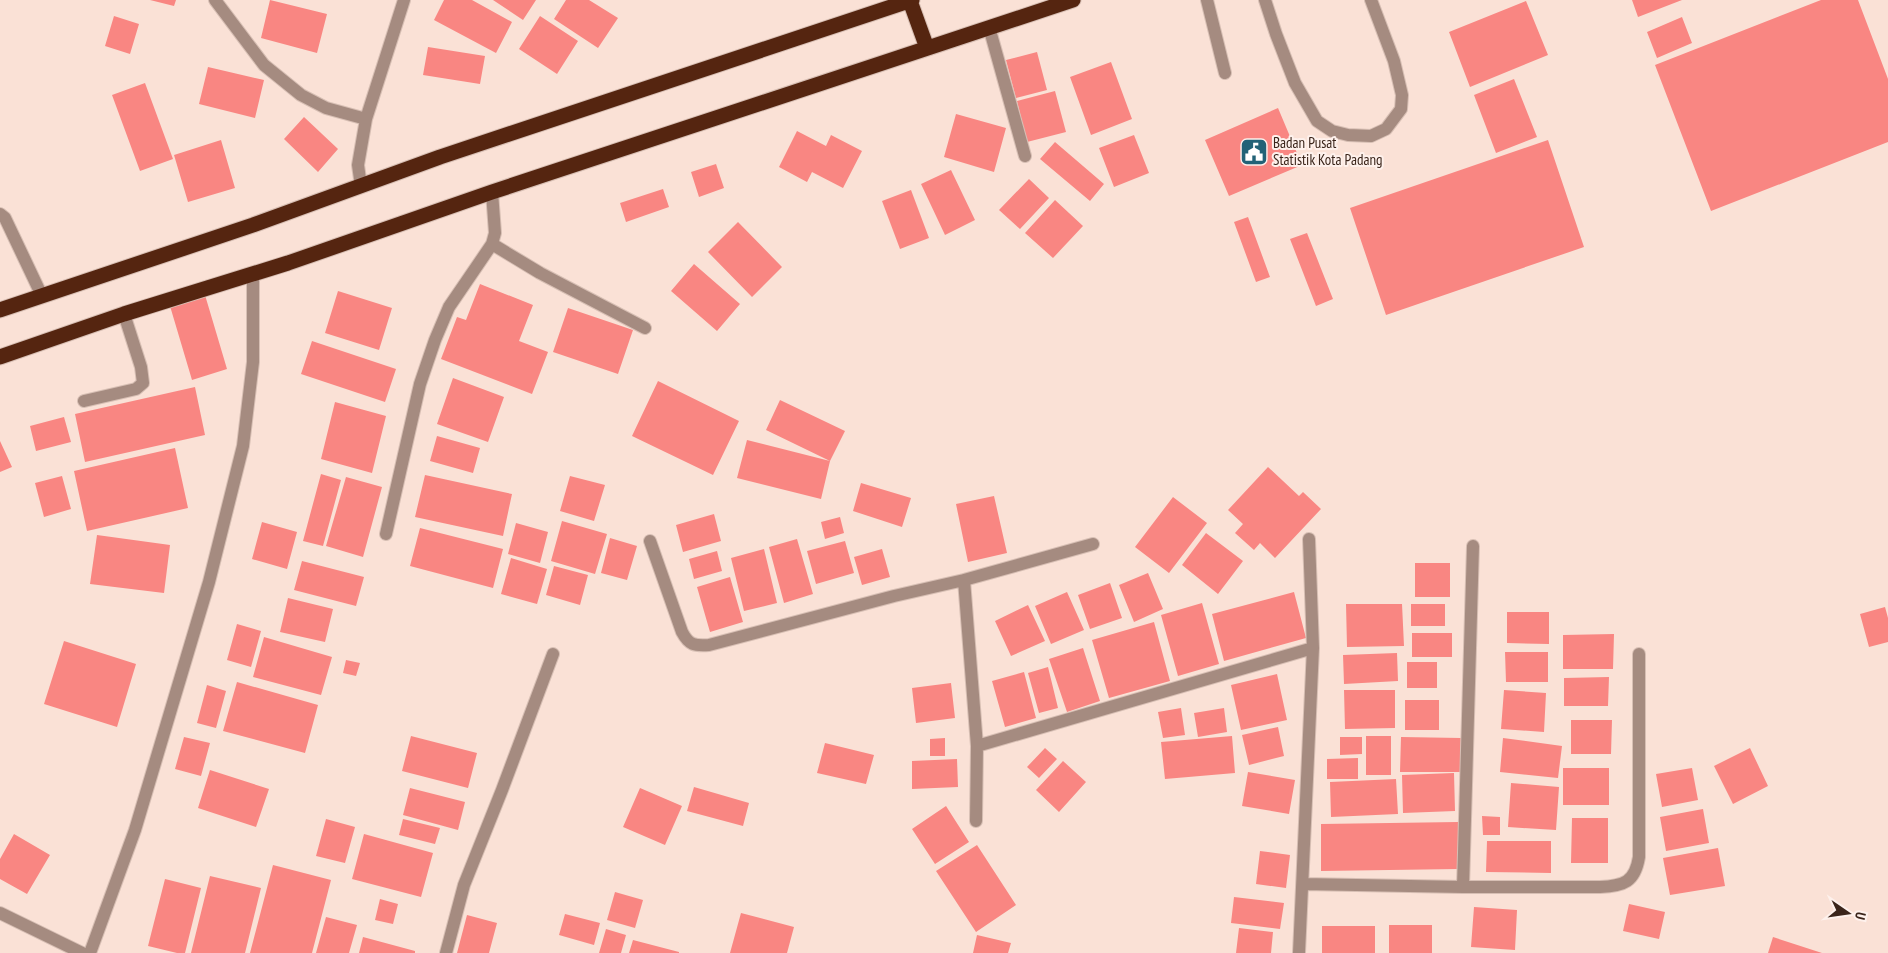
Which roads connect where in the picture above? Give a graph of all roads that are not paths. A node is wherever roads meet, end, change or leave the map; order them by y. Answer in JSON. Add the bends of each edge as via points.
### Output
{"nodes":[{"id":1,"x":215,"y":0,"type":"edge"},
{"id":2,"x":404,"y":0,"type":"edge"},
{"id":3,"x":911,"y":0,"type":"edge"},
{"id":4,"x":1073,"y":0,"type":"edge"},
{"id":5,"x":1207,"y":0,"type":"edge"},
{"id":6,"x":1266,"y":0,"type":"edge"},
{"id":7,"x":1371,"y":0,"type":"edge"},
{"id":8,"x":989,"y":27,"type":"junction"},
{"id":9,"x":927,"y":48,"type":"junction"},
{"id":10,"x":1225,"y":73,"type":"dead end"},
{"id":11,"x":366,"y":119,"type":"junction"},
{"id":12,"x":1025,"y":156,"type":"dead end"},
{"id":13,"x":361,"y":186,"type":"junction"},
{"id":14,"x":492,"y":192,"type":"junction"},
{"id":15,"x":0,"y":214,"type":"edge"},
{"id":16,"x":492,"y":244,"type":"junction"},
{"id":17,"x":252,"y":274,"type":"junction"},
{"id":18,"x":42,"y":296,"type":"junction"},
{"id":19,"x":0,"y":310,"type":"edge"},
{"id":20,"x":124,"y":314,"type":"junction"},
{"id":21,"x":645,"y":328,"type":"dead end"},
{"id":22,"x":0,"y":357,"type":"edge"},
{"id":23,"x":84,"y":401,"type":"dead end"},
{"id":24,"x":386,"y":534,"type":"dead end"},
{"id":25,"x":1309,"y":539,"type":"dead end"},
{"id":26,"x":650,"y":541,"type":"dead end"},
{"id":27,"x":1093,"y":544,"type":"dead end"},
{"id":28,"x":1473,"y":546,"type":"dead end"},
{"id":29,"x":964,"y":580,"type":"junction"},
{"id":30,"x":1313,"y":648,"type":"junction"},
{"id":31,"x":553,"y":654,"type":"dead end"},
{"id":32,"x":1639,"y":654,"type":"dead end"},
{"id":33,"x":977,"y":746,"type":"junction"},
{"id":34,"x":976,"y":821,"type":"dead end"},
{"id":35,"x":1303,"y":884,"type":"junction"},
{"id":36,"x":1463,"y":887,"type":"junction"},
{"id":37,"x":0,"y":913,"type":"edge"},
{"id":38,"x":82,"y":953,"type":"edge"},
{"id":39,"x":90,"y":953,"type":"edge"},
{"id":40,"x":446,"y":953,"type":"edge"},
{"id":41,"x":1299,"y":953,"type":"edge"}],
"edges":[{"from":1,"to":11,"type":"street","via":[[264,65],[301,95],[326,108]]},
{"from":2,"to":11,"type":"street"},
{"from":3,"to":9,"type":"highway"},
{"from":3,"to":13,"type":"highway"},
{"from":4,"to":8,"type":"highway"},
{"from":5,"to":10,"type":"street"},
{"from":6,"to":7,"type":"street","via":[[1295,83],[1317,121],[1348,136],[1371,136],[1386,129],[1401,109],[1402,95],[1394,61]]},
{"from":8,"to":9,"type":"highway"},
{"from":8,"to":12,"type":"street"},
{"from":9,"to":14,"type":"highway"},
{"from":11,"to":13,"type":"street","via":[[358,165]]},
{"from":13,"to":18,"type":"highway","via":[[253,226]]},
{"from":14,"to":16,"type":"street","via":[[495,233]]},
{"from":14,"to":17,"type":"highway"},
{"from":15,"to":18,"type":"street","via":[[5,218]]},
{"from":16,"to":21,"type":"street"},
{"from":16,"to":24,"type":"street","via":[[448,307],[435,340],[420,384]]},
{"from":17,"to":20,"type":"highway"},
{"from":17,"to":39,"type":"street","via":[[253,362],[244,446],[209,582],[135,830]]},
{"from":18,"to":19,"type":"highway"},
{"from":20,"to":22,"type":"highway"},
{"from":20,"to":23,"type":"street","via":[[143,383],[136,389]]},
{"from":25,"to":30,"type":"street"},
{"from":26,"to":29,"type":"street","via":[[682,632],[686,640],[698,646]]},
{"from":27,"to":29,"type":"street"},
{"from":28,"to":36,"type":"street"},
{"from":29,"to":33,"type":"street"},
{"from":30,"to":33,"type":"street"},
{"from":30,"to":35,"type":"street"},
{"from":31,"to":40,"type":"street","via":[[464,885]]},
{"from":32,"to":36,"type":"street","via":[[1637,872],[1628,881],[1615,886]]},
{"from":33,"to":34,"type":"street"},
{"from":35,"to":36,"type":"street"},
{"from":35,"to":41,"type":"street"},
{"from":37,"to":38,"type":"street"}]}
